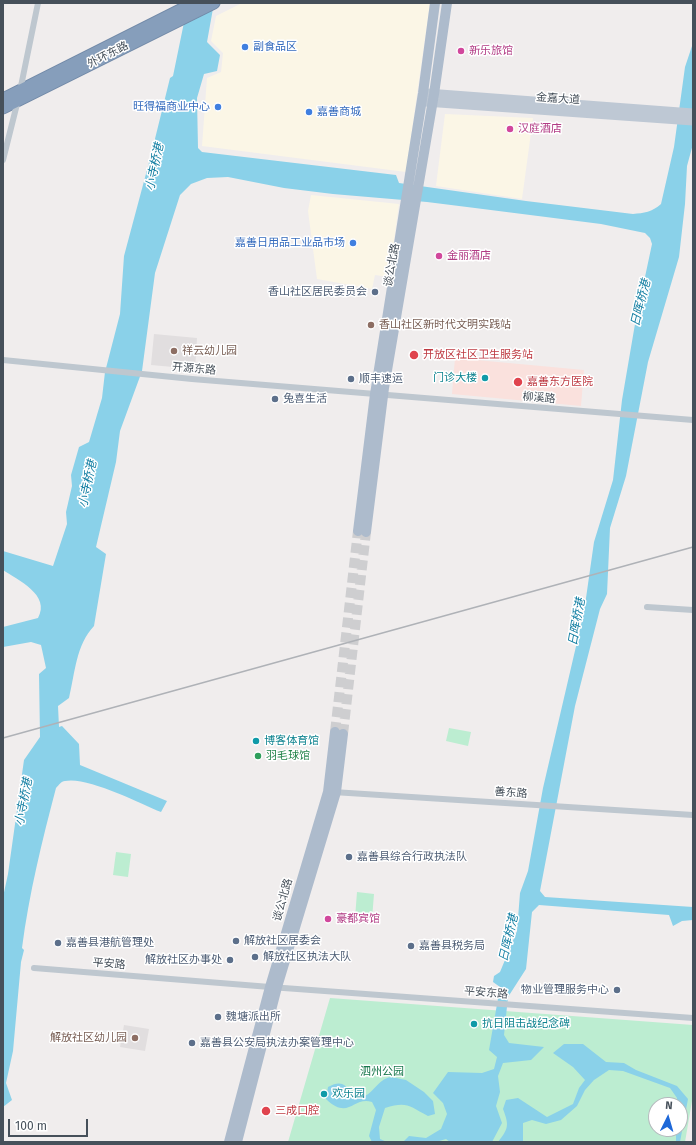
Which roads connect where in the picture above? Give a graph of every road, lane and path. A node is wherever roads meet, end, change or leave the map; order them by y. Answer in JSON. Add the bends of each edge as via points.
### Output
{"nodes":[{"id":1,"x":38,"y":3,"type":"edge"},
{"id":2,"x":194,"y":3,"type":"edge"},
{"id":3,"x":214,"y":3,"type":"edge"},
{"id":4,"x":435,"y":3,"type":"edge"},
{"id":5,"x":447,"y":3,"type":"edge"},
{"id":6,"x":158,"y":26,"type":"junction"},
{"id":7,"x":20,"y":90,"type":"junction"},
{"id":8,"x":3,"y":98,"type":"edge"},
{"id":9,"x":428,"y":98,"type":"junction"},
{"id":10,"x":18,"y":101,"type":"junction"},
{"id":11,"x":3,"y":108,"type":"edge"},
{"id":12,"x":693,"y":113,"type":"edge"},
{"id":13,"x":672,"y":116,"type":"junction"},
{"id":14,"x":693,"y":121,"type":"edge"},
{"id":15,"x":3,"y":160,"type":"edge"},
{"id":16,"x":3,"y":360,"type":"edge"},
{"id":17,"x":379,"y":394,"type":"junction"},
{"id":18,"x":693,"y":420,"type":"edge"},
{"id":19,"x":362,"y":531,"type":"tunnel mouth"},
{"id":20,"x":647,"y":607,"type":"dead end"},
{"id":21,"x":693,"y":610,"type":"edge"},
{"id":22,"x":339,"y":733,"type":"tunnel mouth"},
{"id":23,"x":332,"y":792,"type":"junction"},
{"id":24,"x":693,"y":815,"type":"edge"},
{"id":25,"x":34,"y":968,"type":"dead end"},
{"id":26,"x":274,"y":987,"type":"junction"},
{"id":27,"x":693,"y":1018,"type":"edge"},
{"id":28,"x":229,"y":1142,"type":"edge"},
{"id":29,"x":237,"y":1142,"type":"edge"}],
"edges":[{"from":1,"to":7,"type":"street"},
{"from":2,"to":6,"type":"highway","name":"外环东路"},
{"from":3,"to":6,"type":"highway","name":"外环东路"},
{"from":4,"to":9,"type":"main road","name":"谈公北路"},
{"from":5,"to":9,"type":"main road","name":"谈公北路"},
{"from":6,"to":7,"type":"highway","name":"外环东路"},
{"from":6,"to":10,"type":"highway","name":"外环东路"},
{"from":7,"to":8,"type":"highway","name":"外环东路"},
{"from":7,"to":10,"type":"street"},
{"from":9,"to":13,"type":"street","name":"金嘉大道"},
{"from":9,"to":17,"type":"main road","name":"谈公北路"},
{"from":10,"to":11,"type":"highway","name":"外环东路"},
{"from":10,"to":15,"type":"street"},
{"from":12,"to":13,"type":"street","name":"金嘉大道"},
{"from":13,"to":14,"type":"street","name":"金嘉大道"},
{"from":16,"to":17,"type":"street","name":"开源东路","via":[[90,370]]},
{"from":17,"to":18,"type":"street","name":"柳溪路"},
{"from":17,"to":19,"type":"main road","name":"谈公北路"},
{"from":20,"to":21,"type":"street"},
{"from":22,"to":23,"type":"main road","name":"谈公北路"},
{"from":23,"to":24,"type":"street","name":"善东路"},
{"from":23,"to":26,"type":"main road","name":"谈公北路"},
{"from":25,"to":26,"type":"street","name":"平安路"},
{"from":26,"to":27,"type":"street","name":"平安东路"},
{"from":26,"to":28,"type":"main road","name":"谈公北路"},
{"from":26,"to":29,"type":"main road","name":"谈公北路"}]}
